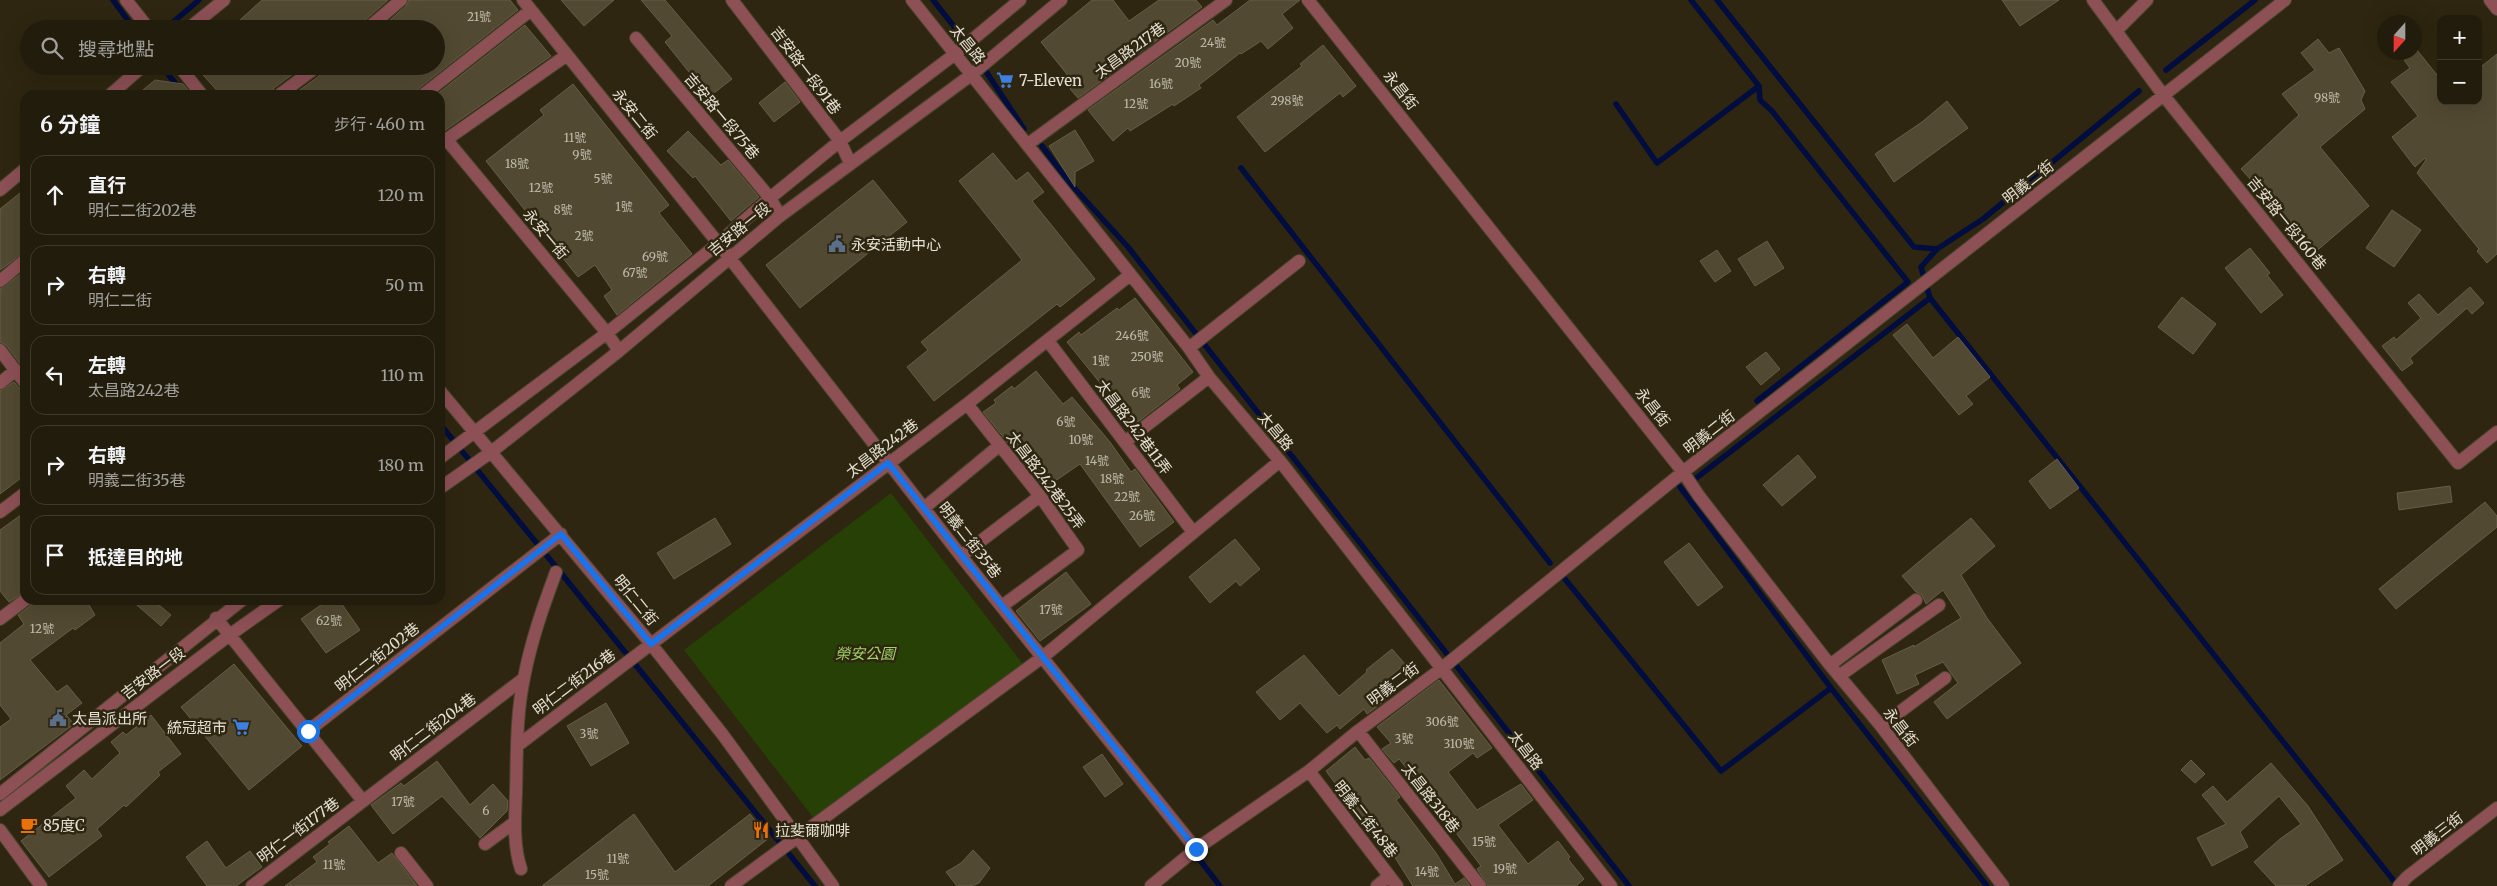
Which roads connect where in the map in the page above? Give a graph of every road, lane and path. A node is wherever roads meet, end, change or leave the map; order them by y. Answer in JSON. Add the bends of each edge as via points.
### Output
{"nodes":[{"id":1,"x":126,"y":0,"type":"edge"},
{"id":2,"x":224,"y":0,"type":"edge"},
{"id":3,"x":400,"y":0,"type":"edge"},
{"id":4,"x":732,"y":0,"type":"edge"},
{"id":5,"x":912,"y":0,"type":"edge"},
{"id":6,"x":1020,"y":0,"type":"edge"},
{"id":7,"x":1061,"y":0,"type":"edge"},
{"id":8,"x":1226,"y":0,"type":"edge"},
{"id":9,"x":1308,"y":0,"type":"edge"},
{"id":10,"x":2094,"y":0,"type":"edge"},
{"id":11,"x":2147,"y":0,"type":"edge"},
{"id":12,"x":2285,"y":0,"type":"edge"},
{"id":13,"x":527,"y":5,"type":"edge"},
{"id":14,"x":142,"y":20,"type":"edge"},
{"id":15,"x":199,"y":20,"type":"edge"},
{"id":16,"x":377,"y":20,"type":"edge"},
{"id":17,"x":2117,"y":30,"type":"junction"},
{"id":18,"x":636,"y":38,"type":"dead end"},
{"id":19,"x":955,"y":54,"type":"junction"},
{"id":20,"x":567,"y":55,"type":"junction"},
{"id":21,"x":133,"y":75,"type":"edge"},
{"id":22,"x":186,"y":75,"type":"edge"},
{"id":23,"x":306,"y":75,"type":"edge"},
{"id":24,"x":971,"y":75,"type":"junction"},
{"id":25,"x":116,"y":90,"type":"edge"},
{"id":26,"x":198,"y":90,"type":"edge"},
{"id":27,"x":287,"y":90,"type":"edge"},
{"id":28,"x":429,"y":90,"type":"edge"},
{"id":29,"x":2164,"y":96,"type":"junction"},
{"id":30,"x":445,"y":140,"type":"edge"},
{"id":31,"x":840,"y":141,"type":"junction"},
{"id":32,"x":445,"y":143,"type":"edge"},
{"id":33,"x":1028,"y":144,"type":"junction"},
{"id":34,"x":850,"y":163,"type":"junction"},
{"id":35,"x":20,"y":173,"type":"edge"},
{"id":36,"x":0,"y":190,"type":"edge"},
{"id":37,"x":770,"y":198,"type":"junction"},
{"id":38,"x":780,"y":216,"type":"junction"},
{"id":39,"x":722,"y":250,"type":"junction"},
{"id":40,"x":1299,"y":261,"type":"dead end"},
{"id":41,"x":20,"y":264,"type":"edge"},
{"id":42,"x":1130,"y":275,"type":"junction"},
{"id":43,"x":0,"y":281,"type":"edge"},
{"id":44,"x":607,"y":333,"type":"junction"},
{"id":45,"x":1048,"y":342,"type":"junction"},
{"id":46,"x":1189,"y":348,"type":"junction"},
{"id":47,"x":0,"y":350,"type":"edge"},
{"id":48,"x":619,"y":351,"type":"junction"},
{"id":49,"x":16,"y":370,"type":"junction"},
{"id":50,"x":20,"y":376,"type":"edge"},
{"id":51,"x":1209,"y":377,"type":"junction"},
{"id":52,"x":0,"y":383,"type":"edge"},
{"id":53,"x":445,"y":398,"type":"edge"},
{"id":54,"x":967,"y":404,"type":"junction"},
{"id":55,"x":473,"y":432,"type":"junction"},
{"id":56,"x":2497,"y":432,"type":"edge"},
{"id":57,"x":1125,"y":442,"type":"junction"},
{"id":58,"x":1000,"y":446,"type":"junction"},
{"id":59,"x":490,"y":453,"type":"junction"},
{"id":60,"x":445,"y":454,"type":"edge"},
{"id":61,"x":1280,"y":461,"type":"junction"},
{"id":62,"x":888,"y":463,"type":"junction"},
{"id":63,"x":1683,"y":472,"type":"junction"},
{"id":64,"x":445,"y":484,"type":"edge"},
{"id":65,"x":1040,"y":496,"type":"junction"},
{"id":66,"x":20,"y":497,"type":"edge"},
{"id":67,"x":924,"y":508,"type":"junction"},
{"id":68,"x":0,"y":512,"type":"edge"},
{"id":69,"x":1193,"y":532,"type":"junction"},
{"id":70,"x":561,"y":534,"type":"junction"},
{"id":71,"x":961,"y":556,"type":"junction"},
{"id":72,"x":556,"y":572,"type":"dead end"},
{"id":73,"x":1916,"y":600,"type":"dead end"},
{"id":74,"x":20,"y":604,"type":"edge"},
{"id":75,"x":235,"y":605,"type":"edge"},
{"id":76,"x":272,"y":605,"type":"edge"},
{"id":77,"x":1939,"y":605,"type":"dead end"},
{"id":78,"x":1002,"y":606,"type":"junction"},
{"id":79,"x":216,"y":618,"type":"junction"},
{"id":80,"x":0,"y":619,"type":"edge"},
{"id":81,"x":230,"y":634,"type":"junction"},
{"id":82,"x":651,"y":644,"type":"junction"},
{"id":83,"x":1044,"y":656,"type":"junction"},
{"id":84,"x":1830,"y":665,"type":"junction"},
{"id":85,"x":1441,"y":669,"type":"junction"},
{"id":86,"x":1839,"y":676,"type":"junction"},
{"id":87,"x":1945,"y":678,"type":"dead end"},
{"id":88,"x":523,"y":680,"type":"junction"},
{"id":89,"x":1881,"y":726,"type":"junction"},
{"id":90,"x":308,"y":731,"type":"junction"},
{"id":91,"x":1358,"y":731,"type":"junction"},
{"id":92,"x":517,"y":746,"type":"junction"},
{"id":93,"x":1309,"y":771,"type":"junction"},
{"id":94,"x":0,"y":794,"type":"edge"},
{"id":95,"x":363,"y":801,"type":"junction"},
{"id":96,"x":2497,"y":808,"type":"edge"},
{"id":97,"x":0,"y":810,"type":"edge"},
{"id":98,"x":515,"y":822,"type":"junction"},
{"id":99,"x":0,"y":830,"type":"edge"},
{"id":100,"x":796,"y":838,"type":"junction"},
{"id":101,"x":484,"y":844,"type":"dead end"},
{"id":102,"x":1196,"y":849,"type":"junction"},
{"id":103,"x":401,"y":853,"type":"dead end"},
{"id":104,"x":521,"y":869,"type":"dead end"},
{"id":105,"x":1393,"y":881,"type":"edge"},
{"id":106,"x":2407,"y":883,"type":"edge"},
{"id":107,"x":1606,"y":884,"type":"edge"},
{"id":108,"x":41,"y":886,"type":"edge"},
{"id":109,"x":252,"y":886,"type":"edge"},
{"id":110,"x":427,"y":886,"type":"edge"},
{"id":111,"x":731,"y":886,"type":"edge"},
{"id":112,"x":833,"y":886,"type":"edge"},
{"id":113,"x":1151,"y":886,"type":"edge"},
{"id":114,"x":1377,"y":886,"type":"edge"},
{"id":115,"x":1480,"y":886,"type":"edge"},
{"id":116,"x":2003,"y":886,"type":"edge"}],
"edges":[{"from":1,"to":14,"type":"street"},
{"from":2,"to":15,"type":"street"},
{"from":3,"to":16,"type":"street"},
{"from":4,"to":31,"type":"street","name":"吉安路一段91巷"},
{"from":5,"to":19,"type":"street","name":"太昌路"},
{"from":6,"to":19,"type":"street","name":"吉安路一段"},
{"from":7,"to":24,"type":"street","name":"吉安路一段"},
{"from":8,"to":33,"type":"street","name":"太昌路217巷"},
{"from":9,"to":63,"type":"street","name":"永昌街"},
{"from":10,"to":17,"type":"street","name":"吉安路一段160巷"},
{"from":11,"to":17,"type":"street"},
{"from":12,"to":29,"type":"street","name":"明義二街"},
{"from":13,"to":20,"type":"street","name":"永安二街"},
{"from":13,"to":28,"type":"street"},
{"from":17,"to":29,"type":"street","name":"吉安路一段160巷"},
{"from":18,"to":37,"type":"street","name":"吉安路一段75巷"},
{"from":19,"to":24,"type":"street","name":"太昌路"},
{"from":19,"to":31,"type":"street","name":"吉安路一段"},
{"from":20,"to":30,"type":"street"},
{"from":20,"to":39,"type":"street","name":"永安二街"},
{"from":21,"to":25,"type":"street"},
{"from":22,"to":26,"type":"street"},
{"from":23,"to":27,"type":"street"},
{"from":24,"to":33,"type":"street","name":"太昌路"},
{"from":24,"to":34,"type":"street","name":"吉安路一段"},
{"from":29,"to":56,"type":"street","name":"吉安路一段160巷","via":[[2458,463]]},
{"from":29,"to":63,"type":"street","name":"明義二街"},
{"from":31,"to":34,"type":"street","name":"吉安路一段91巷"},
{"from":31,"to":37,"type":"street","name":"吉安路一段"},
{"from":32,"to":44,"type":"street","name":"永安一街"},
{"from":33,"to":42,"type":"street","name":"太昌路"},
{"from":34,"to":38,"type":"street","name":"吉安路一段"},
{"from":35,"to":36,"type":"street"},
{"from":37,"to":38,"type":"street","name":"吉安路一段75巷"},
{"from":37,"to":39,"type":"street","name":"吉安路一段"},
{"from":38,"to":39,"type":"street","name":"吉安路一段"},
{"from":39,"to":44,"type":"street","name":"吉安路一段"},
{"from":39,"to":48,"type":"street","name":"吉安路一段"},
{"from":39,"to":62,"type":"street","name":"明義二街35巷"},
{"from":40,"to":46,"type":"street"},
{"from":41,"to":43,"type":"street"},
{"from":42,"to":45,"type":"street","name":"太昌路242巷"},
{"from":42,"to":46,"type":"street","name":"太昌路"},
{"from":44,"to":48,"type":"street","name":"永安一街"},
{"from":44,"to":55,"type":"street","name":"吉安路一段"},
{"from":45,"to":54,"type":"street","name":"太昌路242巷"},
{"from":45,"to":57,"type":"street","name":"太昌路242巷11弄"},
{"from":46,"to":51,"type":"street","name":"太昌路"},
{"from":47,"to":49,"type":"street"},
{"from":48,"to":59,"type":"street","name":"吉安路一段"},
{"from":49,"to":50,"type":"street"},
{"from":49,"to":52,"type":"street"},
{"from":51,"to":57,"type":"street"},
{"from":51,"to":61,"type":"street","name":"太昌路"},
{"from":53,"to":55,"type":"street","name":"明仁二街"},
{"from":54,"to":58,"type":"street","name":"太昌路242巷25弄"},
{"from":54,"to":62,"type":"street","name":"太昌路242巷"},
{"from":55,"to":59,"type":"street","name":"明仁二街"},
{"from":55,"to":60,"type":"street","name":"吉安路一段"},
{"from":57,"to":69,"type":"street","name":"太昌路242巷11弄"},
{"from":58,"to":65,"type":"street","name":"太昌路242巷25弄"},
{"from":58,"to":67,"type":"street"},
{"from":59,"to":64,"type":"street","name":"吉安路一段"},
{"from":59,"to":70,"type":"street","name":"明仁二街"},
{"from":61,"to":69,"type":"street"},
{"from":61,"to":85,"type":"street","name":"太昌路"},
{"from":62,"to":67,"type":"street","name":"明義二街35巷"},
{"from":62,"to":82,"type":"street","name":"太昌路242巷"},
{"from":63,"to":84,"type":"street","name":"永昌街"},
{"from":63,"to":85,"type":"street","name":"明義二街"},
{"from":65,"to":71,"type":"street"},
{"from":65,"to":78,"type":"street","name":"太昌路242巷25弄","via":[[1078,550]]},
{"from":66,"to":68,"type":"street"},
{"from":67,"to":71,"type":"street","name":"明義二街35巷"},
{"from":69,"to":83,"type":"street"},
{"from":70,"to":82,"type":"street","name":"明仁二街"},
{"from":70,"to":90,"type":"street","name":"明仁二街202巷"},
{"from":71,"to":78,"type":"street","name":"明義二街35巷"},
{"from":72,"to":88,"type":"street","via":[[537,624]]},
{"from":73,"to":84,"type":"street"},
{"from":74,"to":80,"type":"street"},
{"from":75,"to":79,"type":"street","name":"吉安路一段"},
{"from":76,"to":81,"type":"street","name":"吉安路一段"},
{"from":77,"to":86,"type":"street"},
{"from":78,"to":83,"type":"street","name":"明義二街35巷"},
{"from":79,"to":81,"type":"street"},
{"from":79,"to":94,"type":"street","name":"吉安路一段"},
{"from":81,"to":90,"type":"street"},
{"from":81,"to":97,"type":"street","name":"吉安路一段"},
{"from":82,"to":92,"type":"street","name":"明仁二街216巷"},
{"from":82,"to":100,"type":"street","name":"明仁二街","via":[[723,735]]},
{"from":83,"to":100,"type":"street"},
{"from":83,"to":102,"type":"street","name":"明義二街35巷"},
{"from":84,"to":86,"type":"street","name":"永昌街"},
{"from":85,"to":91,"type":"street","name":"明義二街"},
{"from":85,"to":107,"type":"street","name":"太昌路"},
{"from":86,"to":89,"type":"street","name":"永昌街"},
{"from":87,"to":89,"type":"street"},
{"from":88,"to":92,"type":"street"},
{"from":88,"to":95,"type":"street","name":"明仁二街204巷"},
{"from":89,"to":116,"type":"street","name":"永昌街"},
{"from":90,"to":95,"type":"street"},
{"from":91,"to":93,"type":"street","name":"明義二街"},
{"from":91,"to":115,"type":"street","name":"太昌路318巷"},
{"from":92,"to":98,"type":"street"},
{"from":93,"to":102,"type":"street","name":"明義二街"},
{"from":93,"to":105,"type":"street","name":"明義二街48巷"},
{"from":95,"to":109,"type":"street","name":"明仁一街177巷"},
{"from":96,"to":106,"type":"street","name":"明義三街"},
{"from":98,"to":101,"type":"street"},
{"from":98,"to":104,"type":"street","via":[[517,858]]},
{"from":99,"to":108,"type":"street"},
{"from":100,"to":111,"type":"street"},
{"from":100,"to":112,"type":"street","name":"明仁二街"},
{"from":102,"to":113,"type":"street","name":"明義二街"},
{"from":103,"to":110,"type":"street"},
{"from":105,"to":114,"type":"street"}]}
